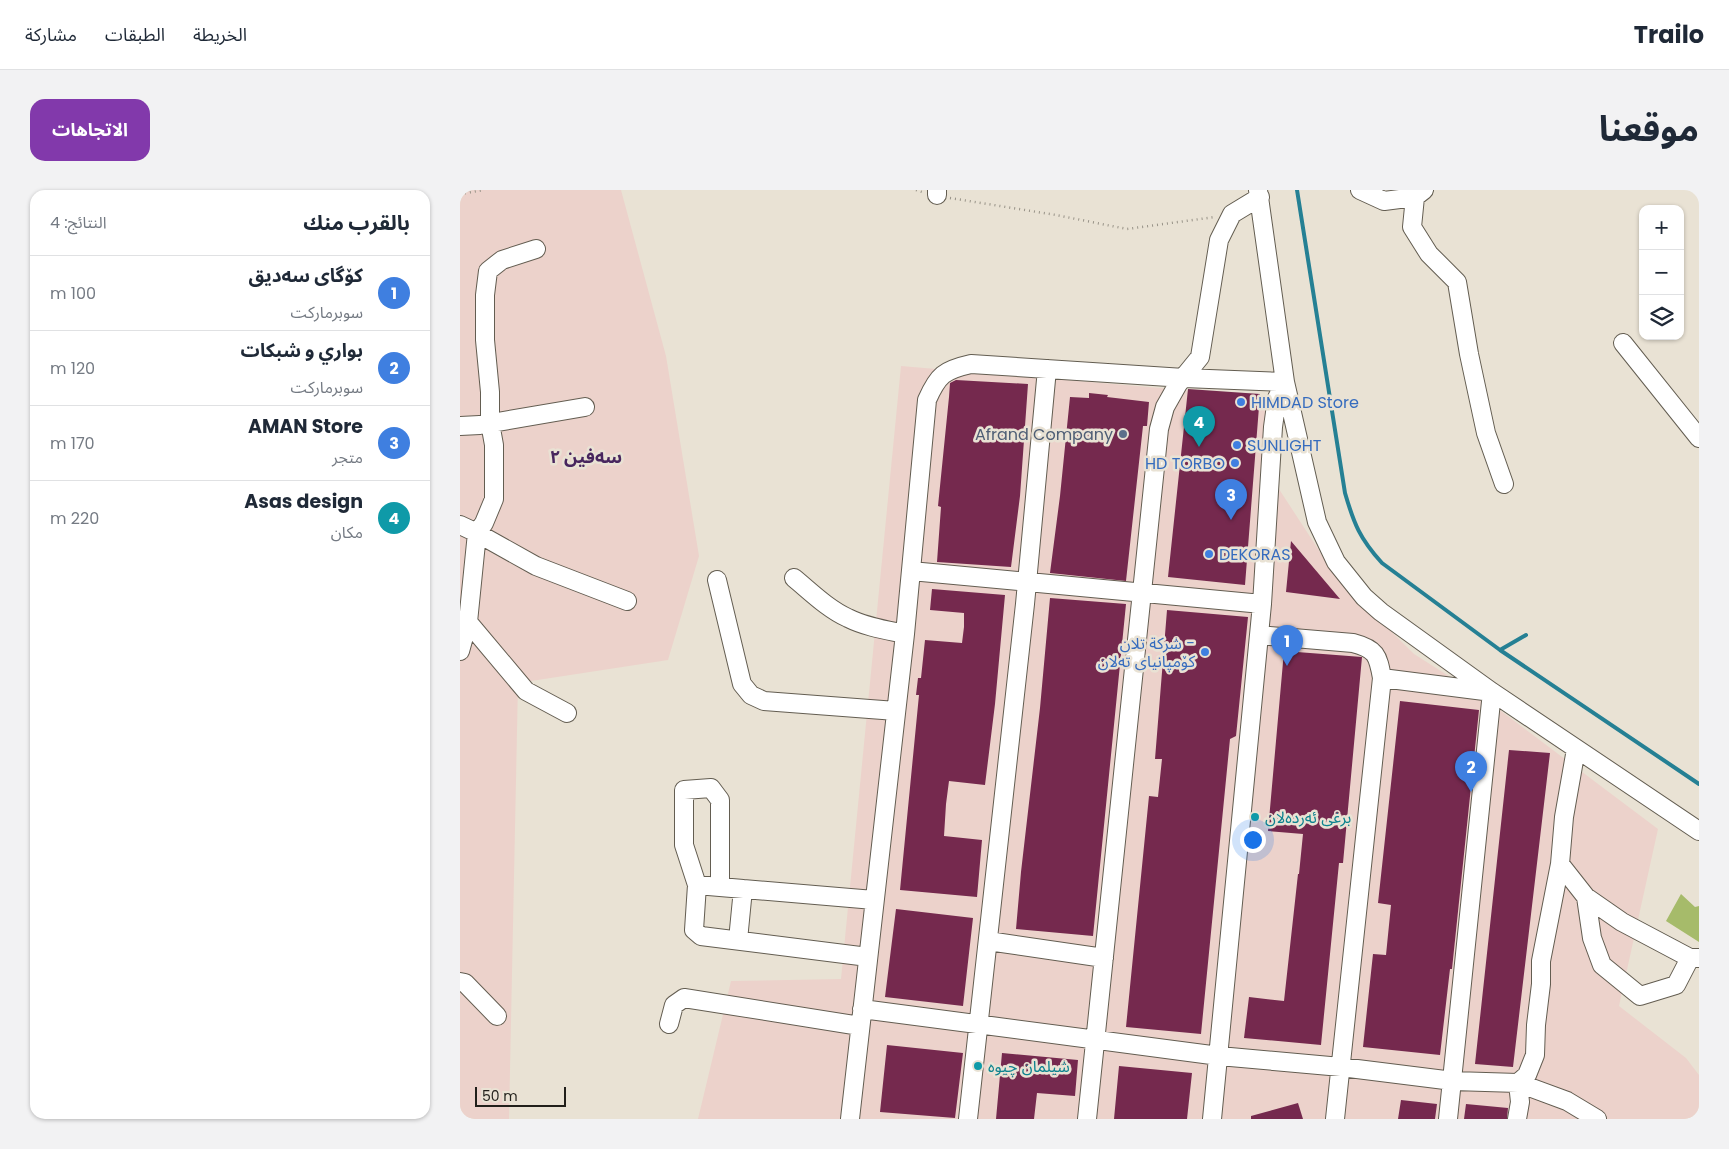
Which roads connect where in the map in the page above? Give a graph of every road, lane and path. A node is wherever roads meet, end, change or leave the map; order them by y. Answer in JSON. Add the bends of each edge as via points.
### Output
{"nodes":[{"id":1,"x":484,"y":190,"type":"edge"},
{"id":2,"x":916,"y":190,"type":"edge"},
{"id":3,"x":1360,"y":190,"type":"edge"},
{"id":4,"x":478,"y":191,"type":"edge"},
{"id":5,"x":937,"y":193,"type":"edge"},
{"id":6,"x":1420,"y":193,"type":"edge"},
{"id":7,"x":460,"y":194,"type":"edge"},
{"id":8,"x":1259,"y":194,"type":"edge"},
{"id":9,"x":1232,"y":214,"type":"junction"},
{"id":10,"x":536,"y":249,"type":"dead end"},
{"id":11,"x":1622,"y":343,"type":"dead end"},
{"id":12,"x":1047,"y":369,"type":"junction"},
{"id":13,"x":1184,"y":378,"type":"junction"},
{"id":14,"x":1285,"y":382,"type":"junction"},
{"id":15,"x":585,"y":407,"type":"dead end"},
{"id":16,"x":490,"y":423,"type":"junction"},
{"id":17,"x":460,"y":426,"type":"edge"},
{"id":18,"x":1699,"y":438,"type":"edge"},
{"id":19,"x":1504,"y":484,"type":"dead end"},
{"id":20,"x":460,"y":525,"type":"edge"},
{"id":21,"x":477,"y":533,"type":"junction"},
{"id":22,"x":911,"y":571,"type":"junction"},
{"id":23,"x":794,"y":578,"type":"dead end"},
{"id":24,"x":717,"y":580,"type":"dead end"},
{"id":25,"x":1028,"y":581,"type":"junction"},
{"id":26,"x":1142,"y":593,"type":"junction"},
{"id":27,"x":627,"y":601,"type":"dead end"},
{"id":28,"x":1262,"y":604,"type":"junction"},
{"id":29,"x":468,"y":622,"type":"junction"},
{"id":30,"x":905,"y":634,"type":"junction"},
{"id":31,"x":1259,"y":635,"type":"junction"},
{"id":32,"x":460,"y":651,"type":"edge"},
{"id":33,"x":1382,"y":678,"type":"junction"},
{"id":34,"x":1492,"y":692,"type":"junction"},
{"id":35,"x":896,"y":711,"type":"junction"},
{"id":36,"x":567,"y":713,"type":"dead end"},
{"id":37,"x":1576,"y":749,"type":"junction"},
{"id":38,"x":1699,"y":831,"type":"edge"},
{"id":39,"x":1560,"y":864,"type":"junction"},
{"id":40,"x":697,"y":885,"type":"junction"},
{"id":41,"x":720,"y":887,"type":"junction"},
{"id":42,"x":743,"y":889,"type":"junction"},
{"id":43,"x":1586,"y":897,"type":"junction"},
{"id":44,"x":874,"y":900,"type":"junction"},
{"id":45,"x":738,"y":940,"type":"junction"},
{"id":46,"x":988,"y":941,"type":"junction"},
{"id":47,"x":868,"y":957,"type":"junction"},
{"id":48,"x":1104,"y":958,"type":"junction"},
{"id":49,"x":1694,"y":958,"type":"edge"},
{"id":50,"x":460,"y":982,"type":"edge"},
{"id":51,"x":497,"y":1016,"type":"dead end"},
{"id":52,"x":861,"y":1017,"type":"junction"},
{"id":53,"x":669,"y":1024,"type":"dead end"},
{"id":54,"x":979,"y":1024,"type":"junction"},
{"id":55,"x":1096,"y":1040,"type":"junction"},
{"id":56,"x":1219,"y":1056,"type":"junction"},
{"id":57,"x":1341,"y":1067,"type":"junction"},
{"id":58,"x":1453,"y":1081,"type":"junction"},
{"id":59,"x":1518,"y":1083,"type":"junction"},
{"id":60,"x":850,"y":1119,"type":"edge"},
{"id":61,"x":968,"y":1119,"type":"edge"},
{"id":62,"x":1087,"y":1119,"type":"edge"},
{"id":63,"x":1212,"y":1119,"type":"edge"},
{"id":64,"x":1335,"y":1119,"type":"edge"},
{"id":65,"x":1448,"y":1119,"type":"edge"},
{"id":66,"x":1518,"y":1119,"type":"edge"},
{"id":67,"x":1598,"y":1119,"type":"edge"}],
"edges":[{"from":1,"to":4,"type":"path"},
{"from":2,"to":5,"type":"path"},
{"from":3,"to":6,"type":"street","via":[[1384,201]]},
{"from":4,"to":7,"type":"path"},
{"from":5,"to":9,"type":"path","via":[[1127,230]]},
{"from":6,"to":19,"type":"street","via":[[1412,227],[1429,254],[1457,282],[1486,433]]},
{"from":8,"to":9,"type":"street"},
{"from":8,"to":14,"type":"street"},
{"from":9,"to":13,"type":"street","via":[[1218,240],[1200,357]]},
{"from":10,"to":16,"type":"street","via":[[502,260],[488,271],[485,340]]},
{"from":11,"to":18,"type":"street"},
{"from":12,"to":13,"type":"street"},
{"from":12,"to":22,"type":"street","via":[[971,364],[954,368],[939,377],[927,400]]},
{"from":12,"to":25,"type":"street"},
{"from":13,"to":14,"type":"street"},
{"from":13,"to":26,"type":"street","via":[[1164,407],[1159,429]]},
{"from":14,"to":28,"type":"street","via":[[1277,398],[1273,427]]},
{"from":14,"to":34,"type":"street","via":[[1317,522],[1336,562],[1359,592],[1381,612]]},
{"from":15,"to":16,"type":"street"},
{"from":16,"to":17,"type":"street"},
{"from":16,"to":21,"type":"street","via":[[494,445],[494,499]]},
{"from":20,"to":21,"type":"street"},
{"from":21,"to":27,"type":"street","via":[[536,566]]},
{"from":21,"to":29,"type":"street"},
{"from":22,"to":25,"type":"street"},
{"from":22,"to":30,"type":"street"},
{"from":23,"to":30,"type":"street","via":[[846,618]]},
{"from":24,"to":35,"type":"street","via":[[742,684],[751,695],[764,701]]},
{"from":25,"to":26,"type":"street"},
{"from":25,"to":46,"type":"street"},
{"from":26,"to":28,"type":"street"},
{"from":26,"to":48,"type":"street"},
{"from":28,"to":31,"type":"street"},
{"from":29,"to":32,"type":"street"},
{"from":29,"to":36,"type":"street","via":[[526,691]]},
{"from":30,"to":35,"type":"street"},
{"from":31,"to":33,"type":"street","via":[[1365,646],[1375,652]]},
{"from":31,"to":56,"type":"street"},
{"from":33,"to":34,"type":"street"},
{"from":33,"to":57,"type":"street"},
{"from":34,"to":37,"type":"street"},
{"from":34,"to":58,"type":"street"},
{"from":35,"to":44,"type":"street"},
{"from":37,"to":38,"type":"street"},
{"from":37,"to":39,"type":"street","via":[[1564,817]]},
{"from":39,"to":43,"type":"street"},
{"from":39,"to":59,"type":"street","via":[[1541,961],[1535,1055],[1527,1075]]},
{"from":40,"to":41,"type":"street"},
{"from":40,"to":41,"type":"street","via":[[684,845],[684,790],[711,788],[720,800]]},
{"from":40,"to":45,"type":"street","via":[[694,930],[701,936]]},
{"from":41,"to":42,"type":"street"},
{"from":42,"to":44,"type":"street"},
{"from":42,"to":45,"type":"street"},
{"from":43,"to":49,"type":"street","via":[[1622,922]]},
{"from":43,"to":49,"type":"street","via":[[1592,938],[1602,965],[1640,996],[1676,985]]},
{"from":44,"to":47,"type":"street"},
{"from":45,"to":47,"type":"street"},
{"from":46,"to":48,"type":"street"},
{"from":46,"to":54,"type":"street"},
{"from":47,"to":52,"type":"street"},
{"from":48,"to":55,"type":"street"},
{"from":50,"to":51,"type":"street","via":[[465,983]]},
{"from":52,"to":53,"type":"street","via":[[684,998],[674,1005]]},
{"from":52,"to":54,"type":"street"},
{"from":52,"to":60,"type":"street"},
{"from":54,"to":55,"type":"street"},
{"from":54,"to":61,"type":"street"},
{"from":55,"to":56,"type":"street"},
{"from":55,"to":62,"type":"street"},
{"from":56,"to":57,"type":"street"},
{"from":56,"to":63,"type":"street"},
{"from":57,"to":58,"type":"street"},
{"from":57,"to":64,"type":"street"},
{"from":58,"to":59,"type":"street"},
{"from":58,"to":65,"type":"street"},
{"from":59,"to":66,"type":"street"},
{"from":59,"to":67,"type":"street","via":[[1566,1100]]}]}
